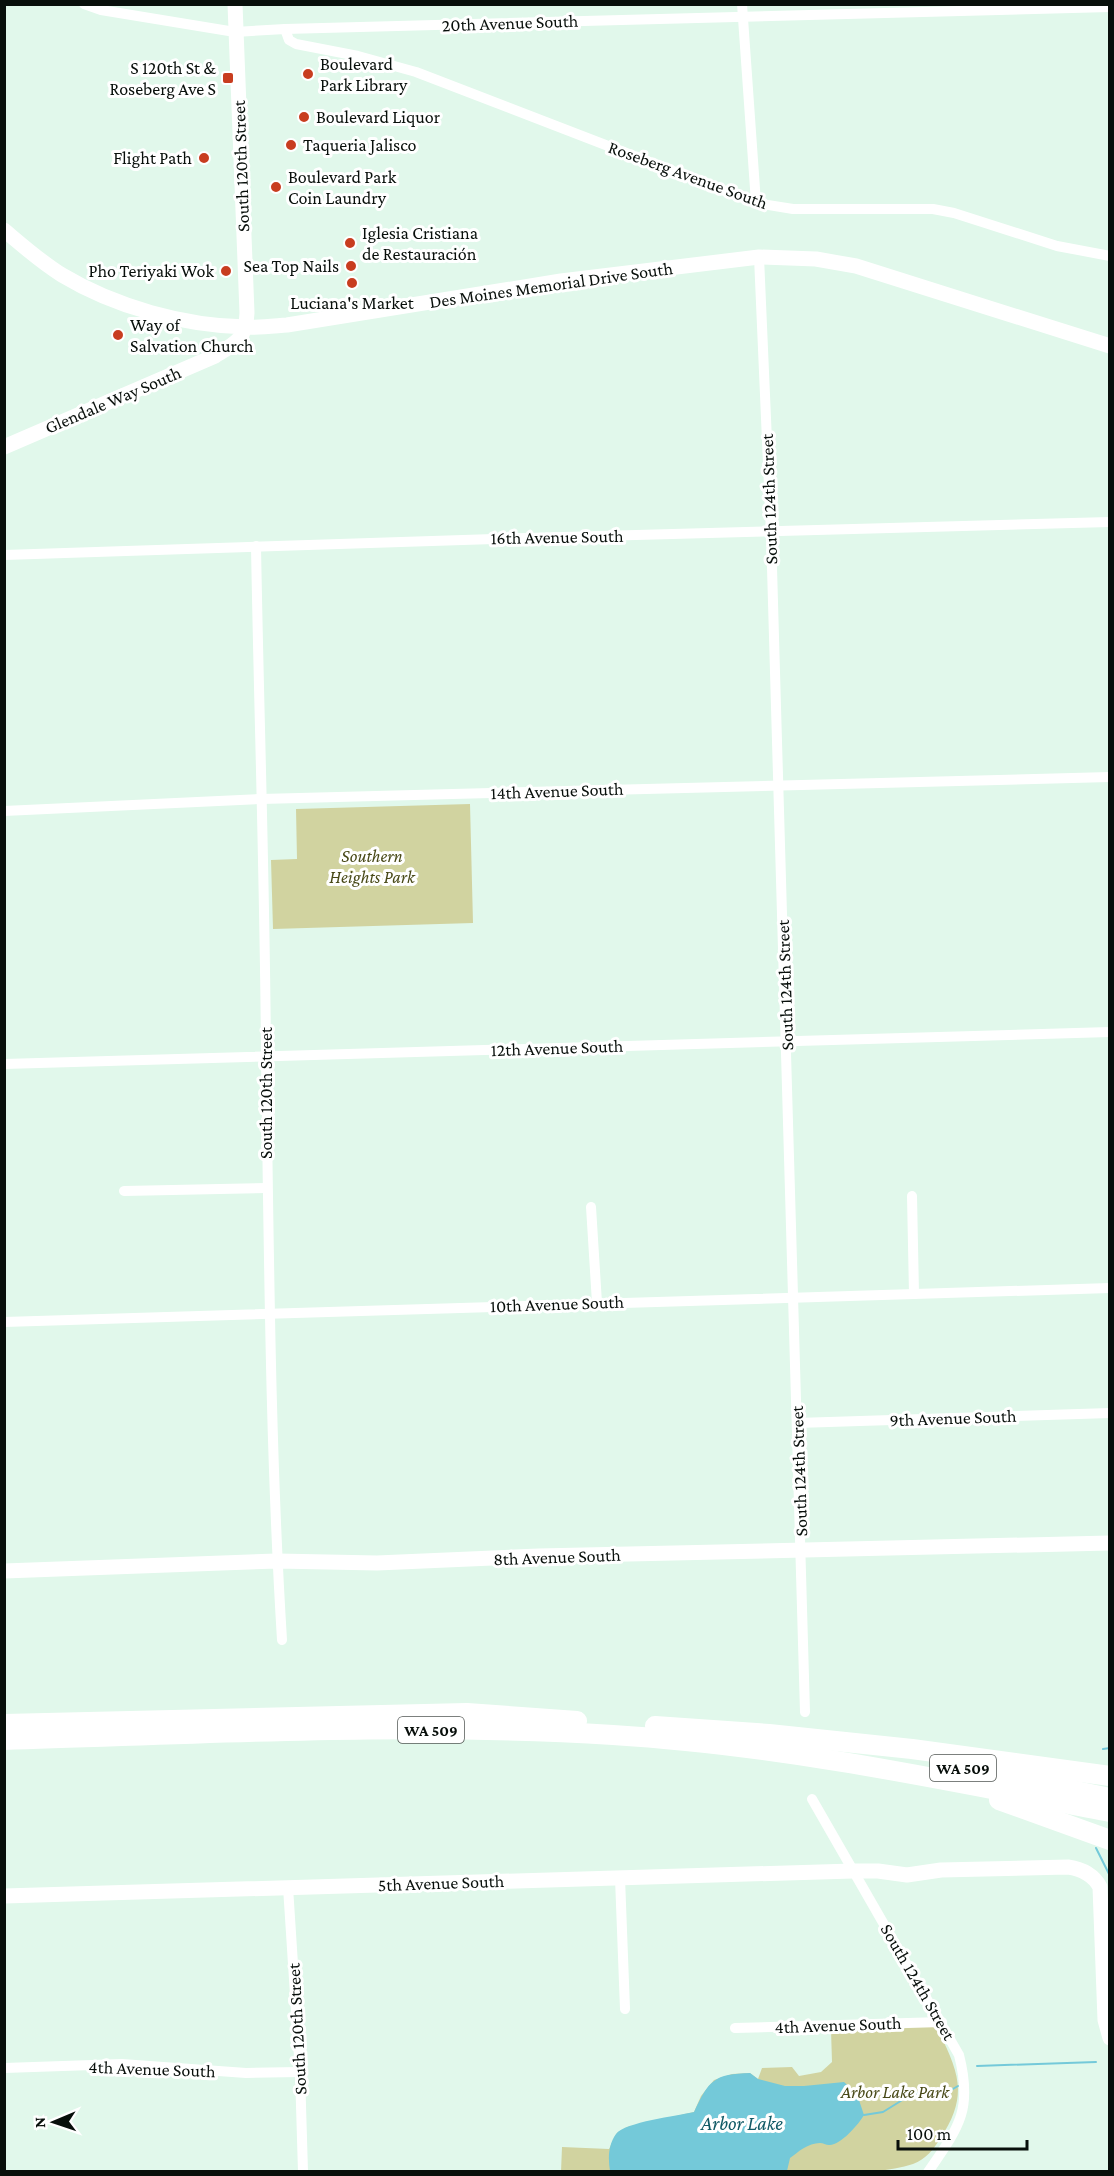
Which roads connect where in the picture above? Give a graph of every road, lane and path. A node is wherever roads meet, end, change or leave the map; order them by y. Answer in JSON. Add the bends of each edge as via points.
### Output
{"nodes":[{"id":1,"x":84,"y":4,"type":"edge"},
{"id":2,"x":235,"y":4,"type":"edge"},
{"id":3,"x":1110,"y":7,"type":"edge"},
{"id":4,"x":997,"y":8,"type":"edge"},
{"id":5,"x":742,"y":10,"type":"edge"},
{"id":6,"x":285,"y":29,"type":"junction"},
{"id":7,"x":235,"y":32,"type":"junction"},
{"id":8,"x":756,"y":203,"type":"junction"},
{"id":9,"x":4,"y":230,"type":"edge"},
{"id":10,"x":1110,"y":256,"type":"edge"},
{"id":11,"x":759,"y":257,"type":"junction"},
{"id":12,"x":246,"y":327,"type":"junction"},
{"id":13,"x":1110,"y":346,"type":"edge"},
{"id":14,"x":4,"y":447,"type":"edge"},
{"id":15,"x":1110,"y":522,"type":"edge"},
{"id":16,"x":771,"y":533,"type":"junction"},
{"id":17,"x":256,"y":546,"type":"junction"},
{"id":18,"x":4,"y":555,"type":"edge"},
{"id":19,"x":1110,"y":777,"type":"edge"},
{"id":20,"x":779,"y":785,"type":"junction"},
{"id":21,"x":261,"y":800,"type":"junction"},
{"id":22,"x":4,"y":811,"type":"edge"},
{"id":23,"x":1110,"y":1032,"type":"edge"},
{"id":24,"x":786,"y":1042,"type":"junction"},
{"id":25,"x":266,"y":1057,"type":"junction"},
{"id":26,"x":4,"y":1064,"type":"edge"},
{"id":27,"x":267,"y":1188,"type":"junction"},
{"id":28,"x":124,"y":1191,"type":"dead end"},
{"id":29,"x":912,"y":1196,"type":"dead end"},
{"id":30,"x":591,"y":1207,"type":"dead end"},
{"id":31,"x":1110,"y":1288,"type":"edge"},
{"id":32,"x":914,"y":1294,"type":"junction"},
{"id":33,"x":794,"y":1297,"type":"junction"},
{"id":34,"x":597,"y":1303,"type":"junction"},
{"id":35,"x":271,"y":1314,"type":"junction"},
{"id":36,"x":4,"y":1322,"type":"edge"},
{"id":37,"x":1110,"y":1413,"type":"edge"},
{"id":38,"x":797,"y":1423,"type":"junction"},
{"id":39,"x":1110,"y":1543,"type":"edge"},
{"id":40,"x":801,"y":1551,"type":"junction"},
{"id":41,"x":277,"y":1561,"type":"junction"},
{"id":42,"x":4,"y":1571,"type":"edge"},
{"id":43,"x":282,"y":1640,"type":"dead end"},
{"id":44,"x":806,"y":1712,"type":"dead end"},
{"id":45,"x":4,"y":1724,"type":"edge"},
{"id":46,"x":4,"y":1740,"type":"edge"},
{"id":47,"x":817,"y":1740,"type":"junction"},
{"id":48,"x":856,"y":1766,"type":"junction"},
{"id":49,"x":1110,"y":1776,"type":"edge"},
{"id":50,"x":1110,"y":1798,"type":"edge"},
{"id":51,"x":812,"y":1799,"type":"dead end"},
{"id":52,"x":1110,"y":1812,"type":"edge"},
{"id":53,"x":1110,"y":1840,"type":"edge"},
{"id":54,"x":853,"y":1872,"type":"junction"},
{"id":55,"x":620,"y":1878,"type":"junction"},
{"id":56,"x":288,"y":1887,"type":"junction"},
{"id":57,"x":4,"y":1896,"type":"edge"},
{"id":58,"x":625,"y":2009,"type":"dead end"},
{"id":59,"x":942,"y":2022,"type":"junction"},
{"id":60,"x":735,"y":2028,"type":"dead end"},
{"id":61,"x":1110,"y":2038,"type":"edge"},
{"id":62,"x":4,"y":2068,"type":"edge"},
{"id":63,"x":300,"y":2072,"type":"junction"},
{"id":64,"x":303,"y":2172,"type":"edge"},
{"id":65,"x":928,"y":2172,"type":"edge"}],
"edges":[{"from":1,"to":7,"type":"street"},
{"from":2,"to":7,"type":"street","name":"South 120th Street"},
{"from":3,"to":4,"type":"street","name":"20th Avenue South"},
{"from":4,"to":5,"type":"street","name":"20th Avenue South"},
{"from":5,"to":6,"type":"street","name":"20th Avenue South"},
{"from":5,"to":8,"type":"street"},
{"from":6,"to":7,"type":"street","name":"20th Avenue South"},
{"from":6,"to":8,"type":"street","name":"Roseberg Avenue South","via":[[289,40],[296,44],[416,72]]},
{"from":7,"to":12,"type":"street","name":"South 120th Street"},
{"from":8,"to":10,"type":"street","name":"Roseberg Avenue South","via":[[793,209],[933,209],[1057,246]]},
{"from":9,"to":12,"type":"street","name":"Des Moines Memorial Drive South","via":[[62,275],[116,300],[174,318]]},
{"from":11,"to":12,"type":"street","name":"Des Moines Memorial Drive South","via":[[561,280],[312,322]]},
{"from":11,"to":13,"type":"street","name":"Des Moines Memorial Drive South","via":[[816,259],[856,266]]},
{"from":11,"to":16,"type":"street","name":"South 124th Street"},
{"from":12,"to":14,"type":"street","name":"Glendale Way South","via":[[236,342],[215,356]]},
{"from":15,"to":16,"type":"street","name":"16th Avenue South"},
{"from":16,"to":17,"type":"street","name":"16th Avenue South"},
{"from":16,"to":20,"type":"street","name":"South 124th Street"},
{"from":17,"to":18,"type":"street","name":"16th Avenue South"},
{"from":17,"to":21,"type":"street","name":"South 120th Street"},
{"from":19,"to":20,"type":"street","name":"14th Avenue South"},
{"from":20,"to":21,"type":"street","name":"14th Avenue South"},
{"from":20,"to":24,"type":"street","name":"South 124th Street"},
{"from":21,"to":22,"type":"street","name":"14th Avenue South"},
{"from":21,"to":25,"type":"street","name":"South 120th Street"},
{"from":23,"to":24,"type":"street","name":"12th Avenue South"},
{"from":24,"to":25,"type":"street","name":"12th Avenue South"},
{"from":24,"to":33,"type":"street","name":"South 124th Street"},
{"from":25,"to":26,"type":"street","name":"12th Avenue South"},
{"from":25,"to":27,"type":"street","name":"South 120th Street"},
{"from":27,"to":28,"type":"street"},
{"from":27,"to":35,"type":"street","name":"South 120th Street"},
{"from":29,"to":32,"type":"street"},
{"from":30,"to":34,"type":"street"},
{"from":31,"to":32,"type":"street","name":"10th Avenue South"},
{"from":32,"to":33,"type":"street","name":"10th Avenue South"},
{"from":33,"to":34,"type":"street","name":"10th Avenue South"},
{"from":33,"to":38,"type":"street","name":"South 124th Street"},
{"from":34,"to":35,"type":"street","name":"10th Avenue South"},
{"from":35,"to":36,"type":"street","name":"10th Avenue South"},
{"from":35,"to":41,"type":"street","name":"South 120th Street"},
{"from":37,"to":38,"type":"street","name":"9th Avenue South"},
{"from":38,"to":40,"type":"street","name":"South 124th Street"},
{"from":39,"to":40,"type":"street","name":"8th Avenue South"},
{"from":40,"to":41,"type":"street","name":"8th Avenue South","via":[[377,1563]]},
{"from":40,"to":44,"type":"street","name":"South 124th Street"},
{"from":41,"to":42,"type":"street","name":"8th Avenue South"},
{"from":41,"to":43,"type":"street","name":"South 120th Street"},
{"from":45,"to":47,"type":"highway","number":"WA 509","via":[[467,1713]]},
{"from":46,"to":48,"type":"highway","number":"WA 509","via":[[465,1730],[614,1735],[782,1751]]},
{"from":47,"to":49,"type":"highway"},
{"from":47,"to":50,"type":"highway","number":"WA 509"},
{"from":48,"to":52,"type":"highway","number":"WA 509"},
{"from":48,"to":53,"type":"highway","via":[[1000,1801]]},
{"from":51,"to":54,"type":"street","name":"South 124th Street"},
{"from":54,"to":55,"type":"street","name":"5th Avenue South"},
{"from":54,"to":59,"type":"street","name":"South 124th Street"},
{"from":54,"to":61,"type":"street","name":"5th Avenue South","via":[[908,1875],[942,1870],[1068,1866],[1089,1874],[1100,1887],[1102,1898],[1105,2020]]},
{"from":55,"to":56,"type":"street","name":"5th Avenue South"},
{"from":55,"to":58,"type":"street"},
{"from":56,"to":57,"type":"street","name":"5th Avenue South"},
{"from":56,"to":63,"type":"street","name":"South 120th Street"},
{"from":59,"to":60,"type":"street","name":"4th Avenue South"},
{"from":59,"to":65,"type":"street","name":"South 124th Street","via":[[959,2055],[966,2093],[957,2126]]},
{"from":62,"to":63,"type":"street","name":"4th Avenue South","via":[[122,2064],[246,2073]]},
{"from":63,"to":64,"type":"street","name":"South 120th Street"}]}
